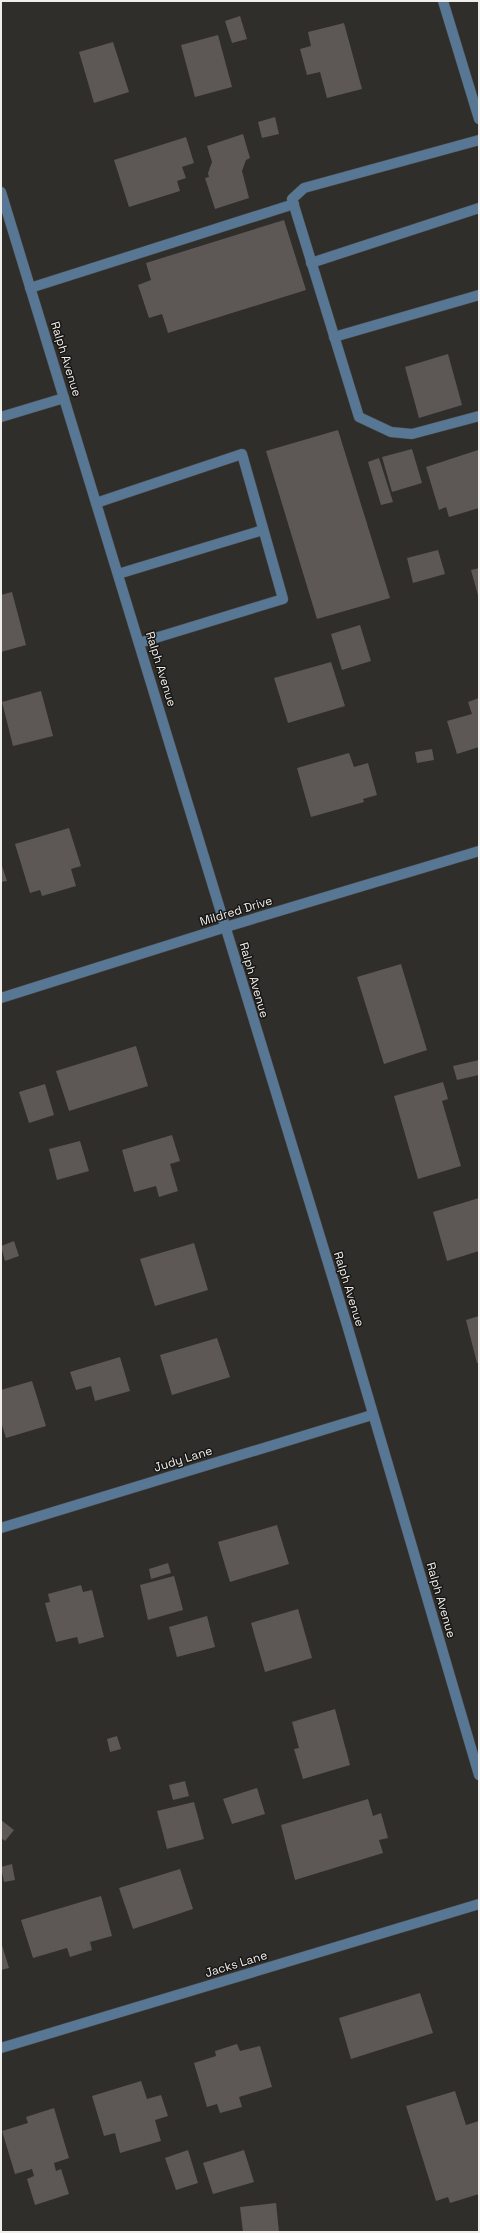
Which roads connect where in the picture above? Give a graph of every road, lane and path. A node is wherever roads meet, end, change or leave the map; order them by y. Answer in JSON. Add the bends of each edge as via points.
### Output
{"nodes":[{"id":1,"x":443,"y":1,"type":"edge"},
{"id":2,"x":479,"y":119,"type":"edge"},
{"id":3,"x":479,"y":140,"type":"edge"},
{"id":4,"x":1,"y":192,"type":"edge"},
{"id":5,"x":294,"y":204,"type":"junction"},
{"id":6,"x":479,"y":208,"type":"edge"},
{"id":7,"x":311,"y":262,"type":"junction"},
{"id":8,"x":30,"y":288,"type":"junction"},
{"id":9,"x":479,"y":295,"type":"edge"},
{"id":10,"x":334,"y":337,"type":"junction"},
{"id":11,"x":64,"y":398,"type":"junction"},
{"id":12,"x":479,"y":416,"type":"edge"},
{"id":13,"x":1,"y":417,"type":"edge"},
{"id":14,"x":96,"y":503,"type":"junction"},
{"id":15,"x":263,"y":530,"type":"junction"},
{"id":16,"x":118,"y":574,"type":"junction"},
{"id":17,"x":139,"y":643,"type":"junction"},
{"id":18,"x":479,"y":851,"type":"edge"},
{"id":19,"x":226,"y":927,"type":"junction"},
{"id":20,"x":1,"y":998,"type":"edge"},
{"id":21,"x":372,"y":1415,"type":"junction"},
{"id":22,"x":1,"y":1528,"type":"edge"},
{"id":23,"x":479,"y":1775,"type":"edge"},
{"id":24,"x":479,"y":1904,"type":"edge"},
{"id":25,"x":1,"y":2048,"type":"edge"}],
"edges":[{"from":1,"to":2,"type":"street"},
{"from":3,"to":5,"type":"street","via":[[304,188],[292,199]]},
{"from":4,"to":8,"type":"street","name":"Ralph Avenue"},
{"from":5,"to":7,"type":"street"},
{"from":5,"to":8,"type":"street"},
{"from":6,"to":7,"type":"street"},
{"from":7,"to":10,"type":"street"},
{"from":8,"to":11,"type":"street","name":"Ralph Avenue"},
{"from":9,"to":10,"type":"street"},
{"from":10,"to":12,"type":"street","via":[[359,417],[391,432],[412,434]]},
{"from":11,"to":13,"type":"street"},
{"from":11,"to":14,"type":"street","name":"Ralph Avenue"},
{"from":14,"to":15,"type":"street","via":[[242,454]]},
{"from":14,"to":16,"type":"street","name":"Ralph Avenue"},
{"from":15,"to":16,"type":"street"},
{"from":15,"to":17,"type":"street","via":[[283,599]]},
{"from":16,"to":17,"type":"street","name":"Ralph Avenue"},
{"from":17,"to":19,"type":"street","name":"Ralph Avenue"},
{"from":18,"to":19,"type":"street","name":"Mildred Drive"},
{"from":19,"to":20,"type":"street","name":"Mildred Drive"},
{"from":19,"to":21,"type":"street","name":"Ralph Avenue"},
{"from":21,"to":22,"type":"street","name":"Judy Lane"},
{"from":21,"to":23,"type":"street","name":"Ralph Avenue"},
{"from":24,"to":25,"type":"street","name":"Jacks Lane"}]}
